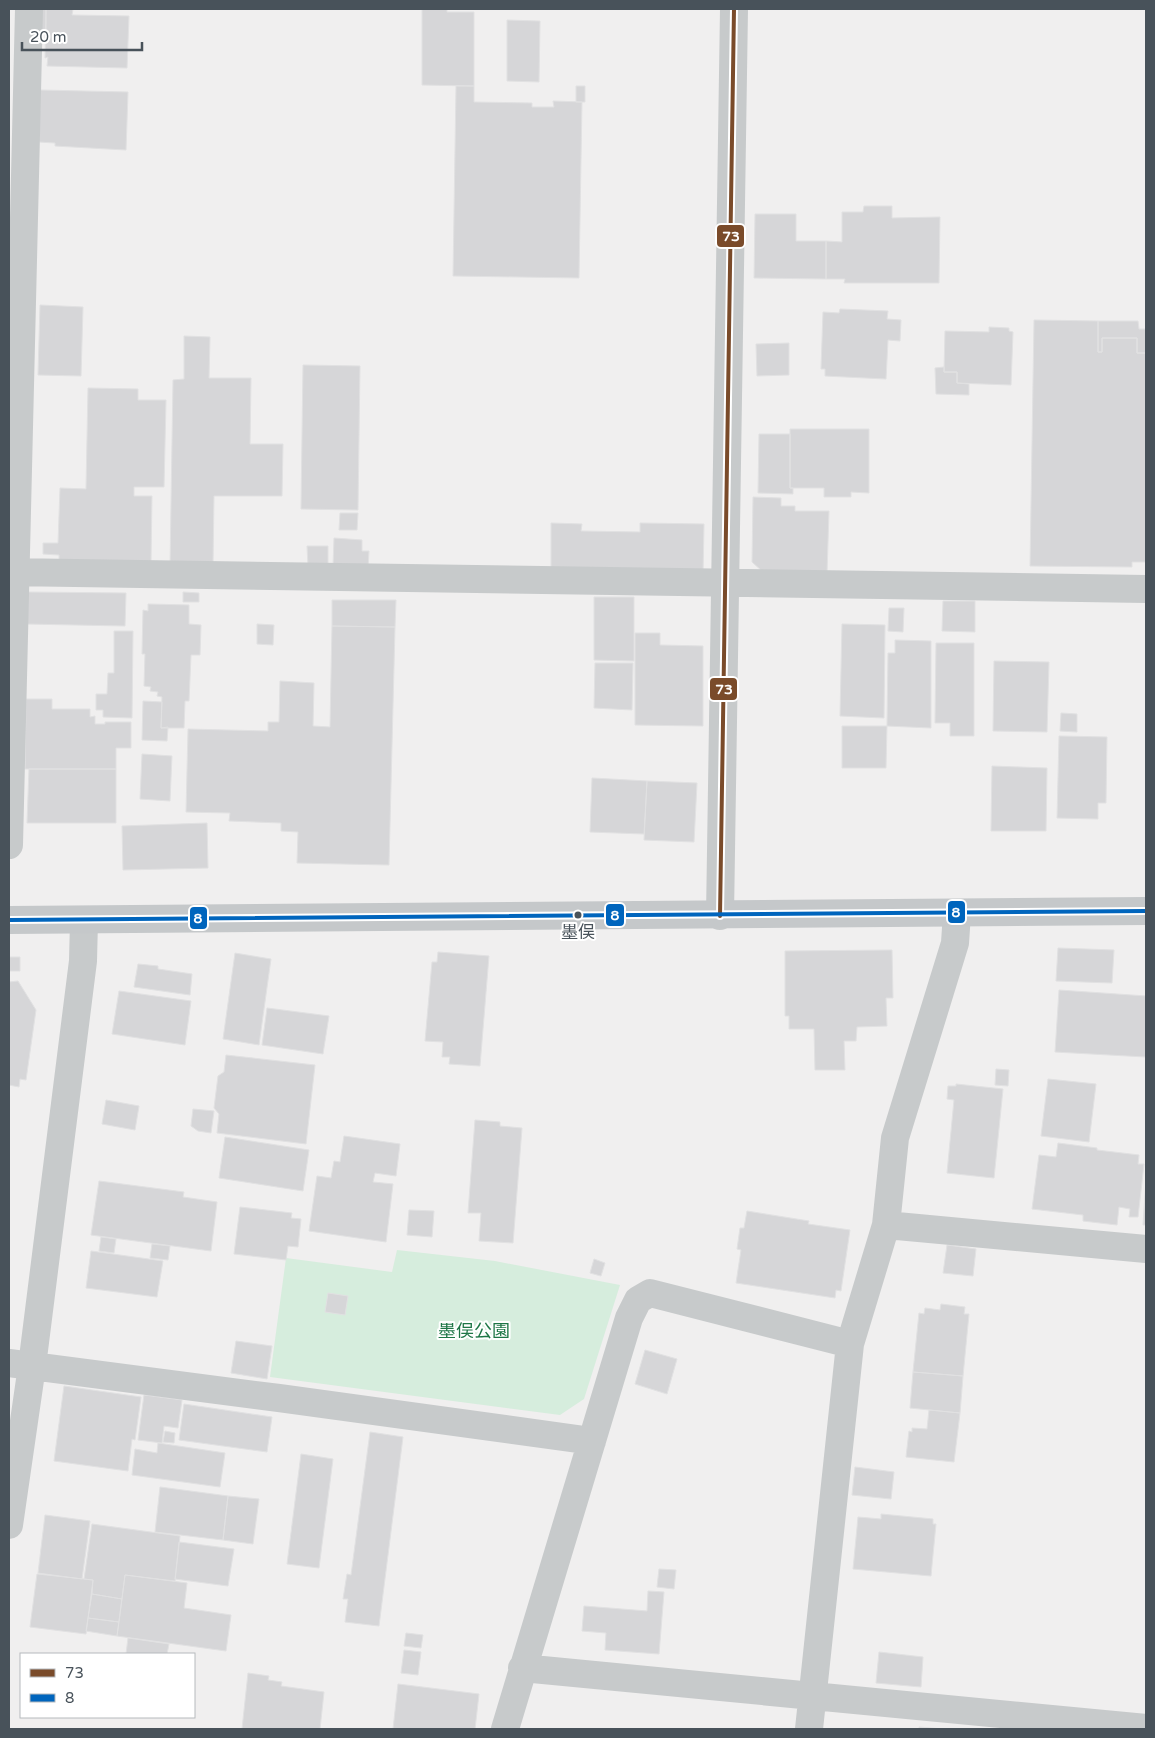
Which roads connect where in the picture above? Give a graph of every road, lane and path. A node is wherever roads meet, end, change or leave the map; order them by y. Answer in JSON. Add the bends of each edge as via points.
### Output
{"nodes":[{"id":1,"x":29,"y":9,"type":"edge"},
{"id":2,"x":734,"y":9,"type":"edge"},
{"id":3,"x":12,"y":572,"type":"edge"},
{"id":4,"x":724,"y":584,"type":"junction"},
{"id":5,"x":1146,"y":589,"type":"edge"},
{"id":6,"x":9,"y":845,"type":"edge"},
{"id":7,"x":1146,"y":911,"type":"edge"},
{"id":8,"x":957,"y":913,"type":"junction"},
{"id":9,"x":720,"y":916,"type":"junction"},
{"id":10,"x":9,"y":920,"type":"edge"},
{"id":11,"x":84,"y":921,"type":"junction"},
{"id":12,"x":886,"y":1224,"type":"junction"},
{"id":13,"x":1146,"y":1249,"type":"edge"},
{"id":14,"x":850,"y":1344,"type":"junction"},
{"id":15,"x":20,"y":1365,"type":"edge"},
{"id":16,"x":592,"y":1441,"type":"junction"},
{"id":17,"x":9,"y":1525,"type":"edge"},
{"id":18,"x":522,"y":1668,"type":"junction"},
{"id":19,"x":812,"y":1695,"type":"junction"},
{"id":20,"x":1146,"y":1728,"type":"edge"},
{"id":21,"x":504,"y":1729,"type":"edge"},
{"id":22,"x":809,"y":1729,"type":"edge"}],
"edges":[{"from":1,"to":3,"type":"street"},
{"from":2,"to":4,"type":"street"},
{"from":3,"to":4,"type":"street"},
{"from":3,"to":6,"type":"street"},
{"from":4,"to":5,"type":"street"},
{"from":4,"to":9,"type":"street"},
{"from":7,"to":8,"type":"main road"},
{"from":8,"to":9,"type":"main road"},
{"from":8,"to":12,"type":"street","via":[[955,942],[895,1138]]},
{"from":9,"to":11,"type":"main road"},
{"from":10,"to":11,"type":"main road"},
{"from":11,"to":15,"type":"street","via":[[83,961]]},
{"from":12,"to":13,"type":"street"},
{"from":12,"to":14,"type":"street"},
{"from":14,"to":16,"type":"street","via":[[650,1293],[638,1300],[629,1318]]},
{"from":14,"to":19,"type":"street"},
{"from":15,"to":16,"type":"street"},
{"from":15,"to":17,"type":"street"},
{"from":16,"to":18,"type":"street"},
{"from":18,"to":19,"type":"street"},
{"from":18,"to":21,"type":"street"},
{"from":19,"to":20,"type":"street"},
{"from":19,"to":22,"type":"street"}]}
